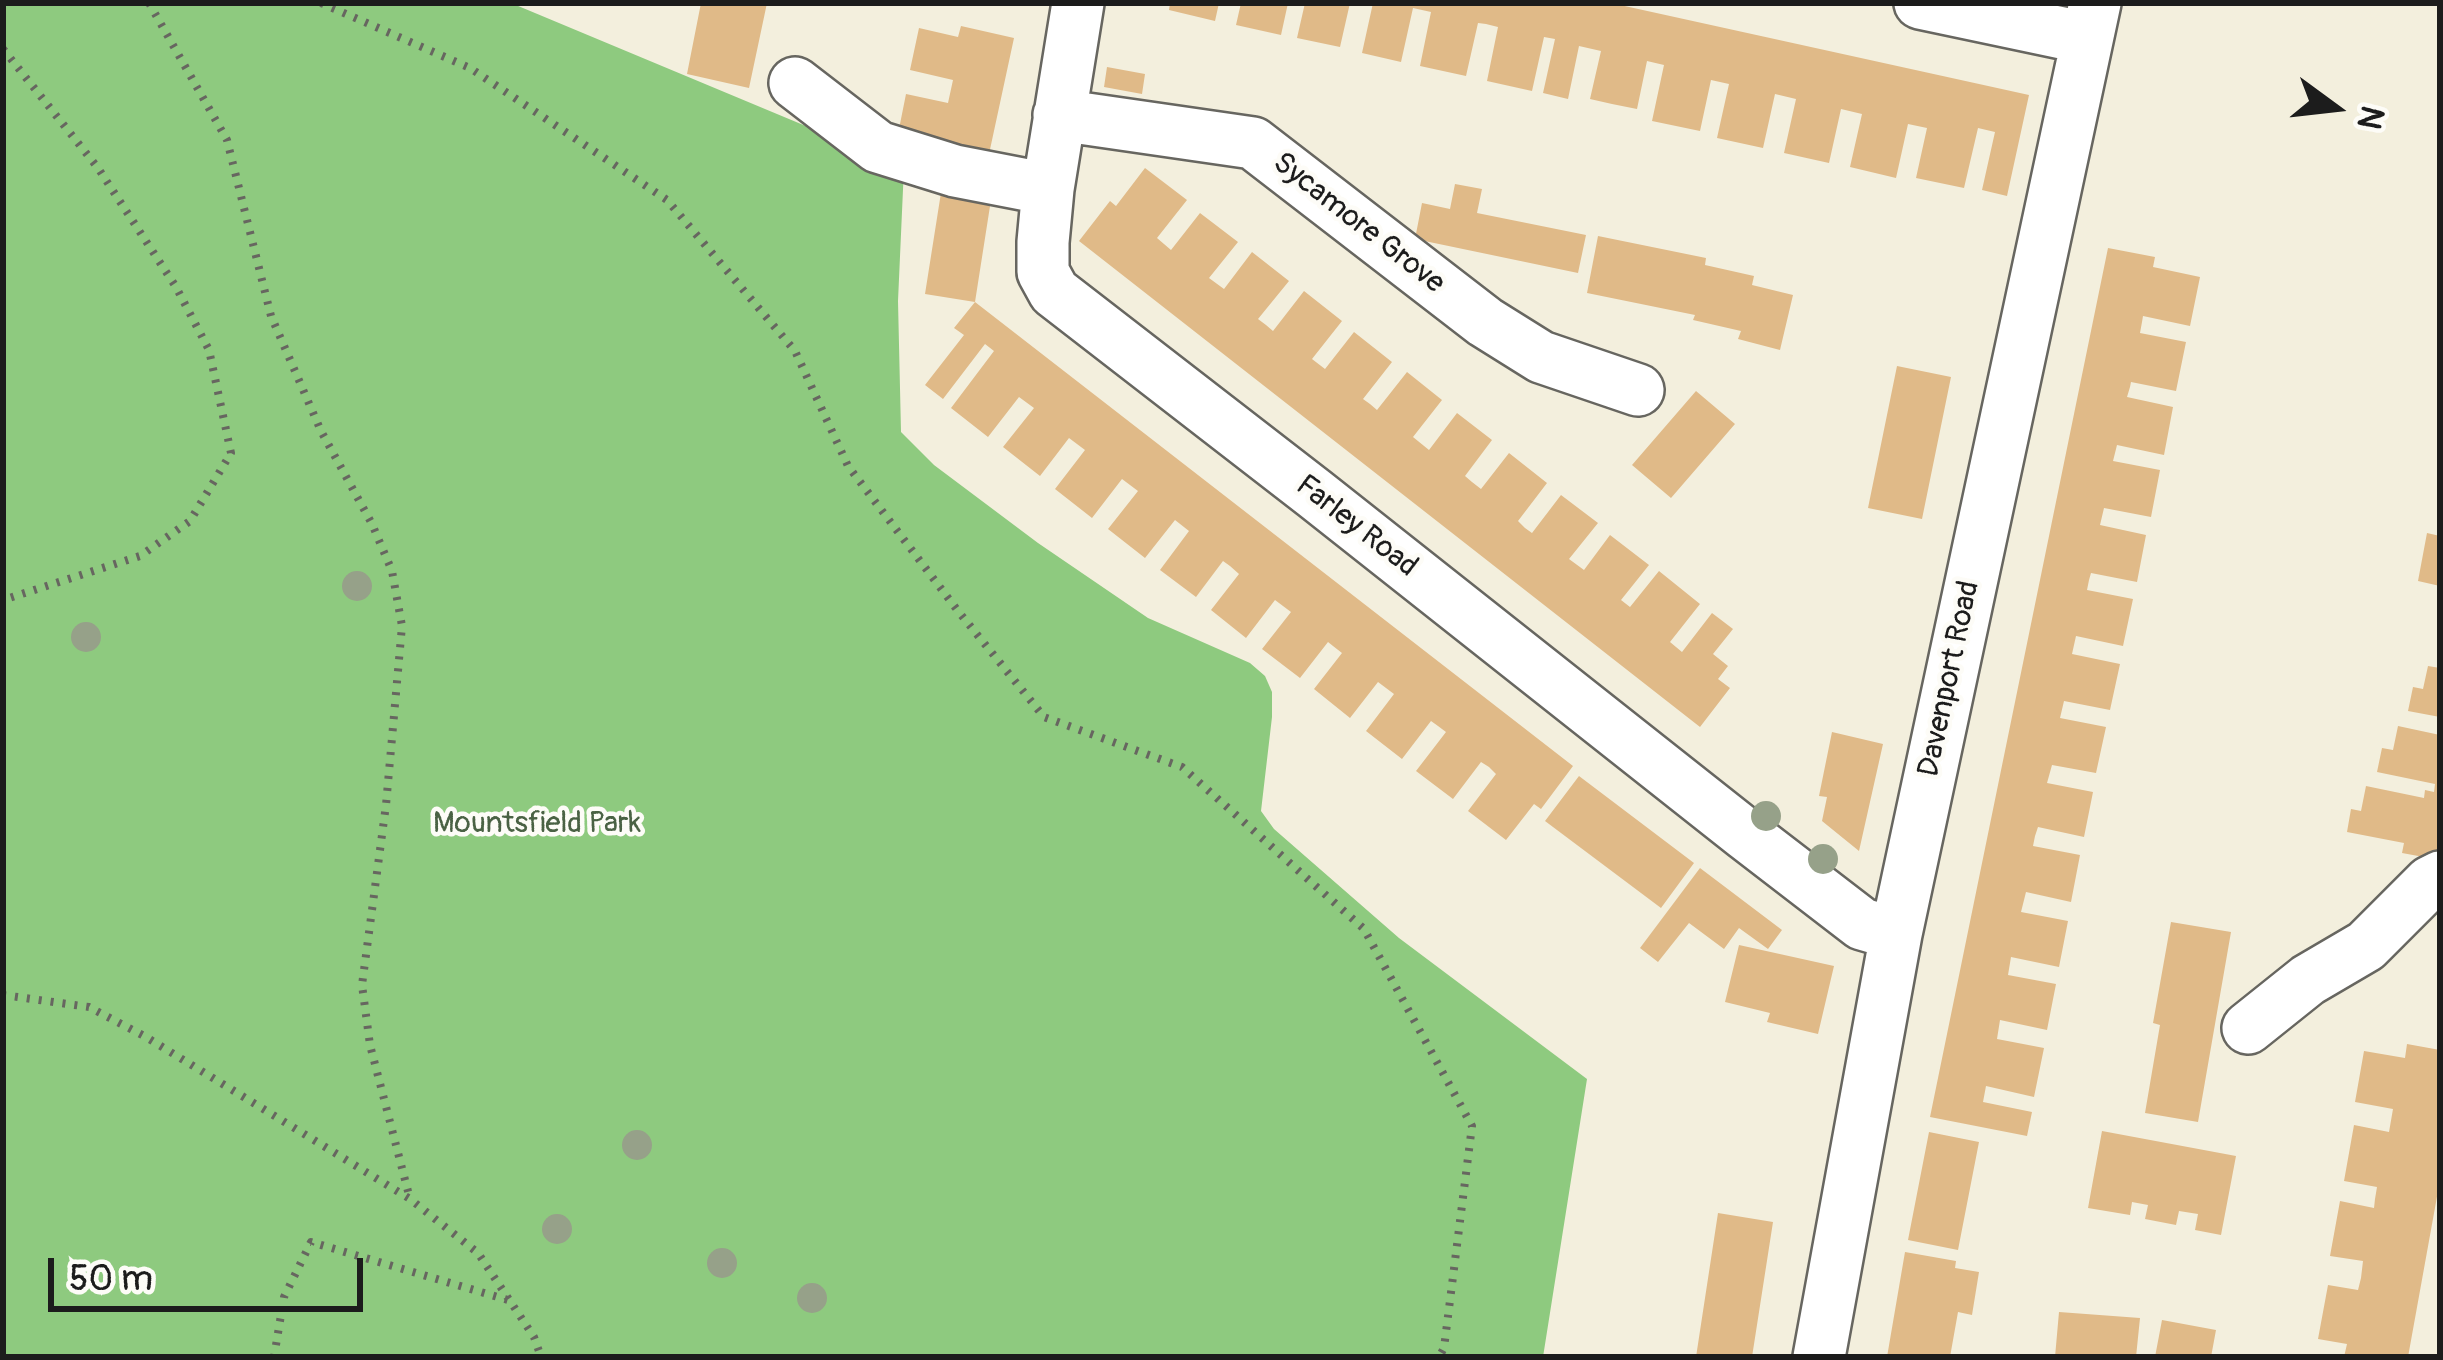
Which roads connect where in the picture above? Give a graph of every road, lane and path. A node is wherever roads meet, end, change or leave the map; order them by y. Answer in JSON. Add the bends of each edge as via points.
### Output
{"nodes":[{"id":1,"x":149,"y":3,"type":"edge"},
{"id":2,"x":321,"y":3,"type":"edge"},
{"id":3,"x":1078,"y":3,"type":"edge"},
{"id":4,"x":1920,"y":3,"type":"edge"},
{"id":5,"x":2091,"y":21,"type":"edge"},
{"id":6,"x":3,"y":49,"type":"edge"},
{"id":7,"x":794,"y":83,"type":"dead end"},
{"id":8,"x":1059,"y":115,"type":"junction"},
{"id":9,"x":1048,"y":189,"type":"junction"},
{"id":10,"x":1638,"y":390,"type":"dead end"},
{"id":11,"x":3,"y":600,"type":"edge"},
{"id":12,"x":2440,"y":877,"type":"edge"},
{"id":13,"x":1896,"y":934,"type":"junction"},
{"id":14,"x":3,"y":995,"type":"edge"},
{"id":15,"x":2248,"y":1028,"type":"dead end"},
{"id":16,"x":410,"y":1199,"type":"junction"},
{"id":17,"x":510,"y":1300,"type":"junction"},
{"id":18,"x":274,"y":1357,"type":"edge"},
{"id":19,"x":541,"y":1357,"type":"edge"},
{"id":20,"x":1438,"y":1357,"type":"edge"},
{"id":21,"x":1820,"y":1357,"type":"edge"}],
"edges":[{"from":1,"to":16,"type":"path","via":[[227,140],[271,316],[392,572],[402,626],[362,985]]},
{"from":2,"to":20,"type":"path","via":[[470,68],[667,200],[795,350],[848,466],[1045,717],[1182,767],[1364,928],[1472,1126]]},
{"from":3,"to":8,"type":"street","name":"Farley Road"},
{"from":4,"to":5,"type":"street"},
{"from":5,"to":13,"type":"street","name":"Davenport Road"},
{"from":6,"to":11,"type":"path","via":[[98,168],[176,286],[209,350],[231,453],[190,521],[140,556]]},
{"from":7,"to":9,"type":"street","via":[[878,147]]},
{"from":8,"to":9,"type":"street","name":"Farley Road"},
{"from":8,"to":10,"type":"street","name":"Sycamore Grove","via":[[1253,143],[1485,322],[1541,357]]},
{"from":9,"to":13,"type":"street","name":"Farley Road","via":[[1043,272],[1073,310],[1862,924]]},
{"from":12,"to":15,"type":"street","via":[[2366,946]]},
{"from":13,"to":21,"type":"street","name":"Davenport Road"},
{"from":14,"to":16,"type":"path","via":[[89,1006]]},
{"from":16,"to":17,"type":"path","via":[[478,1253]]},
{"from":17,"to":18,"type":"path","via":[[311,1242],[284,1297]]},
{"from":17,"to":19,"type":"path"}]}
